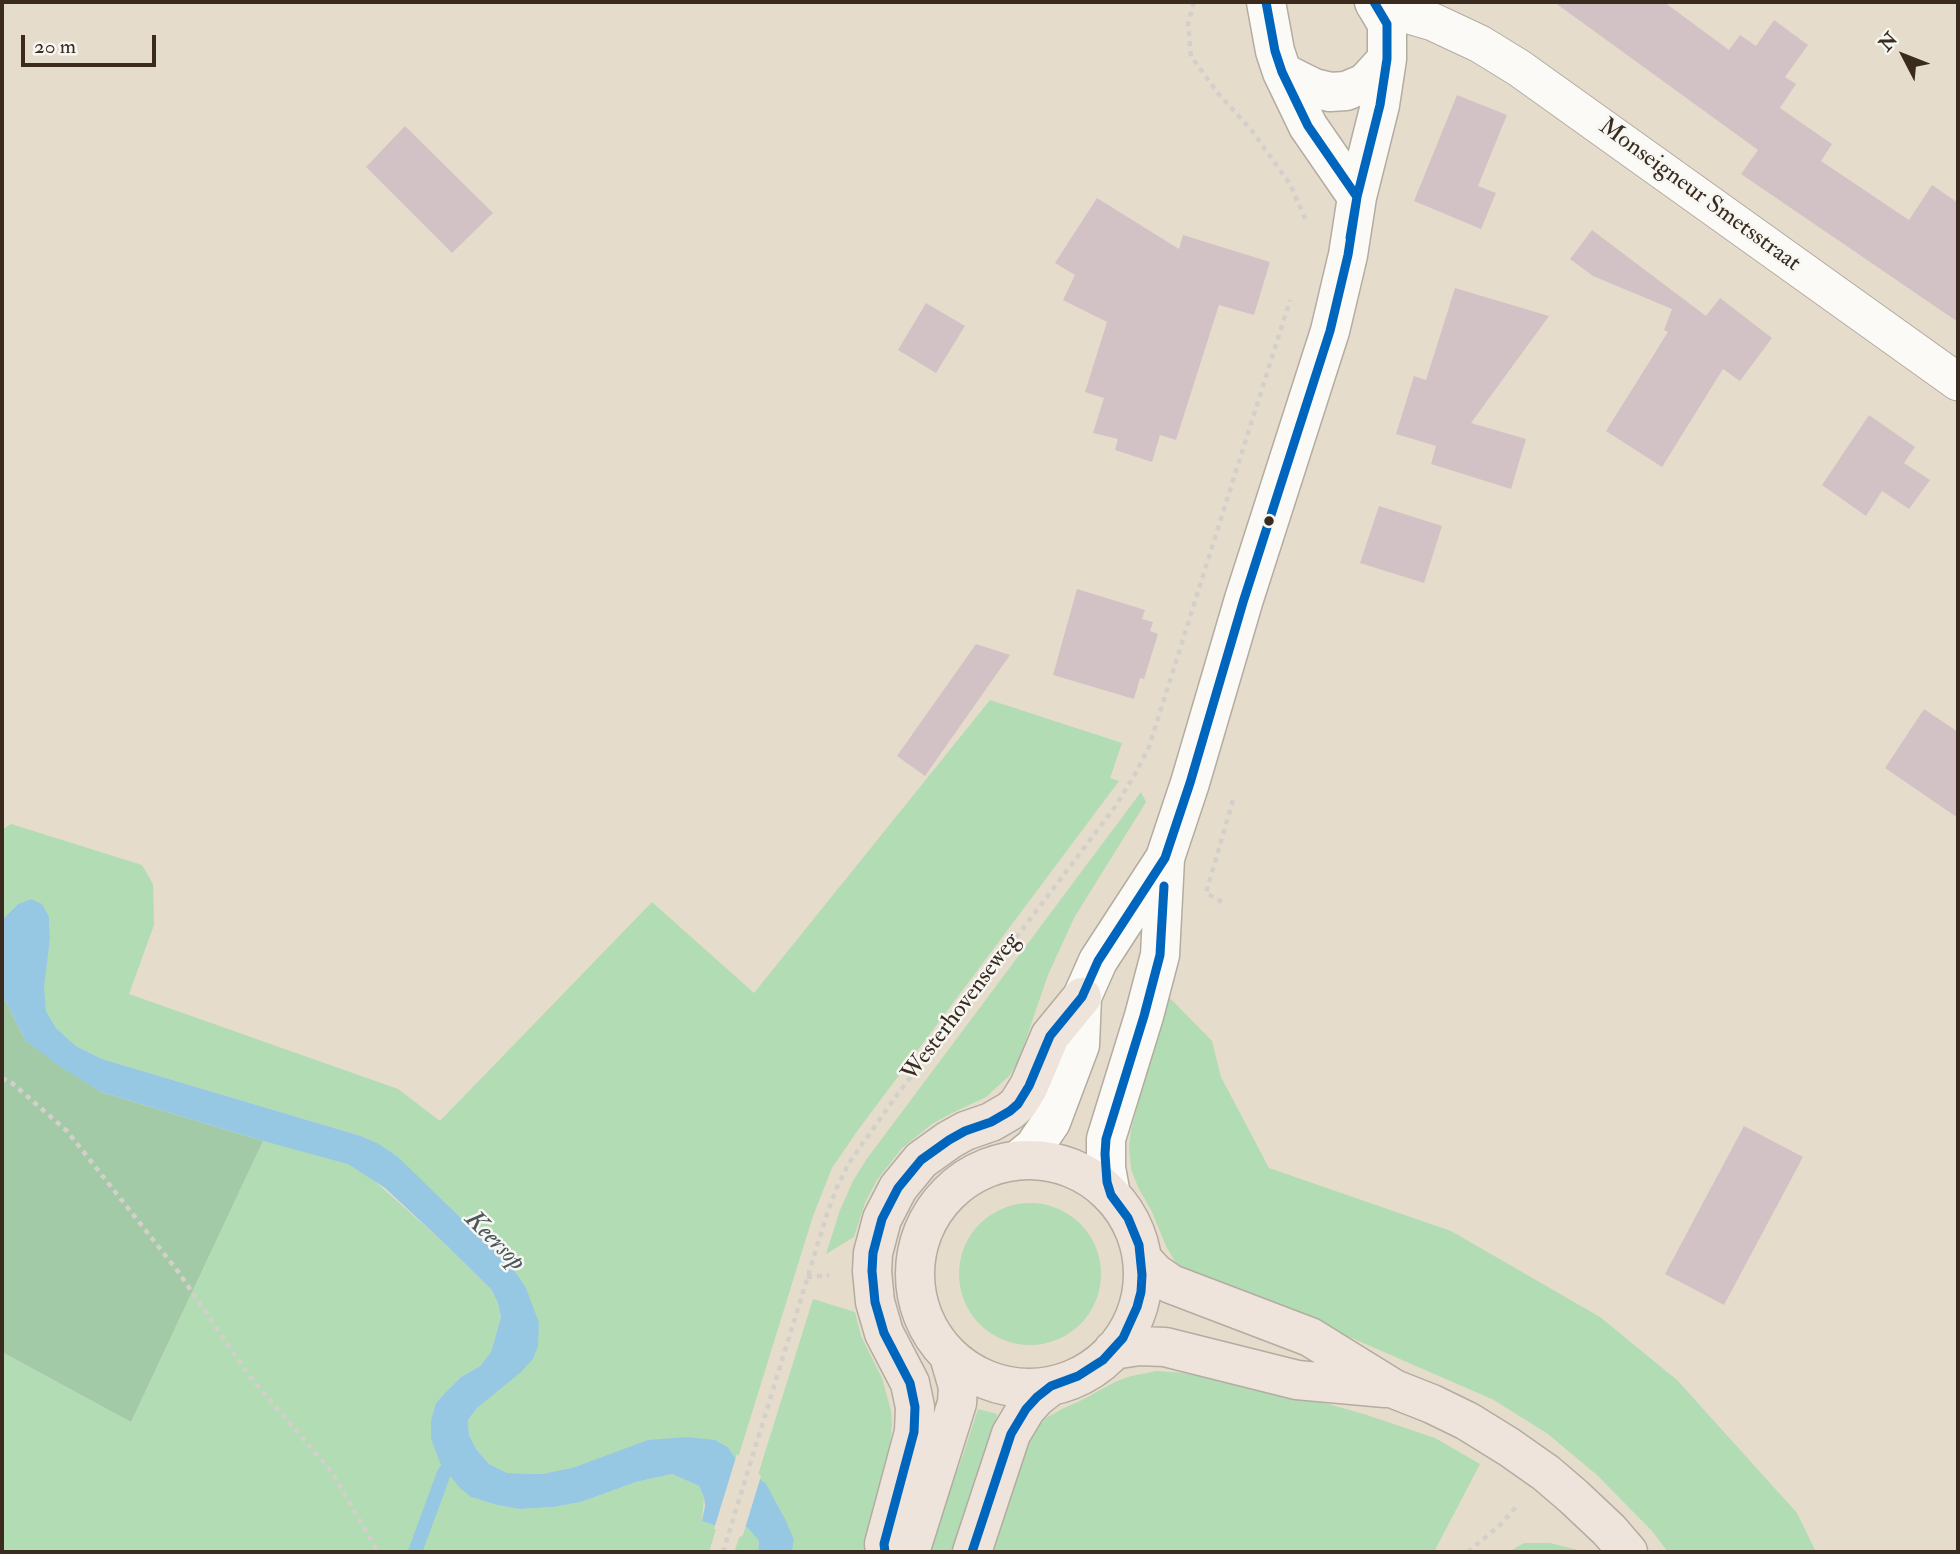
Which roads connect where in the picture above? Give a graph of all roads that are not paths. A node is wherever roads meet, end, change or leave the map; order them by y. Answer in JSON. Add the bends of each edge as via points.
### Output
{"nodes":[{"id":1,"x":1266,"y":2,"type":"edge"},
{"id":2,"x":1375,"y":3,"type":"edge"},
{"id":3,"x":1433,"y":22,"type":"junction"},
{"id":4,"x":1387,"y":59,"type":"junction"},
{"id":5,"x":1282,"y":72,"type":"junction"},
{"id":6,"x":1357,"y":197,"type":"junction"},
{"id":7,"x":1958,"y":382,"type":"edge"},
{"id":8,"x":1165,"y":858,"type":"junction"},
{"id":9,"x":1082,"y":997,"type":"junction"},
{"id":10,"x":1018,"y":1160,"type":"junction"},
{"id":11,"x":1111,"y":1195,"type":"junction"},
{"id":12,"x":1142,"y":1259,"type":"junction"},
{"id":13,"x":1113,"y":1350,"type":"junction"},
{"id":14,"x":949,"y":1356,"type":"junction"},
{"id":15,"x":1051,"y":1386,"type":"junction"},
{"id":16,"x":1394,"y":1389,"type":"junction"},
{"id":17,"x":885,"y":1552,"type":"edge"},
{"id":18,"x":910,"y":1552,"type":"edge"},
{"id":19,"x":972,"y":1552,"type":"edge"},
{"id":20,"x":1628,"y":1552,"type":"edge"}],
"edges":[{"from":1,"to":5,"type":"street"},
{"from":2,"to":3,"type":"street","name":"Monseigneur Smetsstraat"},
{"from":2,"to":4,"type":"street","via":[[1387,24]]},
{"from":3,"to":4,"type":"street"},
{"from":3,"to":7,"type":"street","name":"Monseigneur Smetsstraat","via":[[1519,68]]},
{"from":4,"to":5,"type":"street","via":[[1365,83],[1346,91],[1314,88]]},
{"from":4,"to":6,"type":"street"},
{"from":5,"to":6,"type":"street","via":[[1308,126]]},
{"from":6,"to":8,"type":"street","via":[[1330,331]]},
{"from":8,"to":9,"type":"street","via":[[1098,961]]},
{"from":8,"to":11,"type":"street","via":[[1160,955],[1106,1139]]},
{"from":9,"to":10,"type":"street","via":[[1080,1045],[1051,1122],[1034,1147]]},
{"from":9,"to":17,"type":"main road","via":[[1050,1036],[1017,1104],[921,1160],[898,1188],[882,1219],[872,1271],[877,1310],[910,1383],[915,1407],[914,1432]]},
{"from":10,"to":11,"type":"main road","via":[[1069,1167]]},
{"from":10,"to":14,"type":"main road","via":[[991,1167],[952,1190],[922,1236],[915,1273],[920,1309]]},
{"from":11,"to":12,"type":"main road","via":[[1128,1218]]},
{"from":12,"to":13,"type":"main road","via":[[1137,1307]]},
{"from":12,"to":16,"type":"main road","via":[[1171,1284],[1310,1336]]},
{"from":13,"to":15,"type":"main road","via":[[1078,1376]]},
{"from":13,"to":16,"type":"main road","via":[[1165,1347],[1297,1380]]},
{"from":14,"to":15,"type":"main road","via":[[996,1384]]},
{"from":14,"to":18,"type":"main road","via":[[958,1387],[957,1403]]},
{"from":15,"to":19,"type":"main road","via":[[1026,1409],[1011,1434]]},
{"from":16,"to":20,"type":"main road","via":[[1466,1421],[1509,1447],[1546,1473]]}]}
